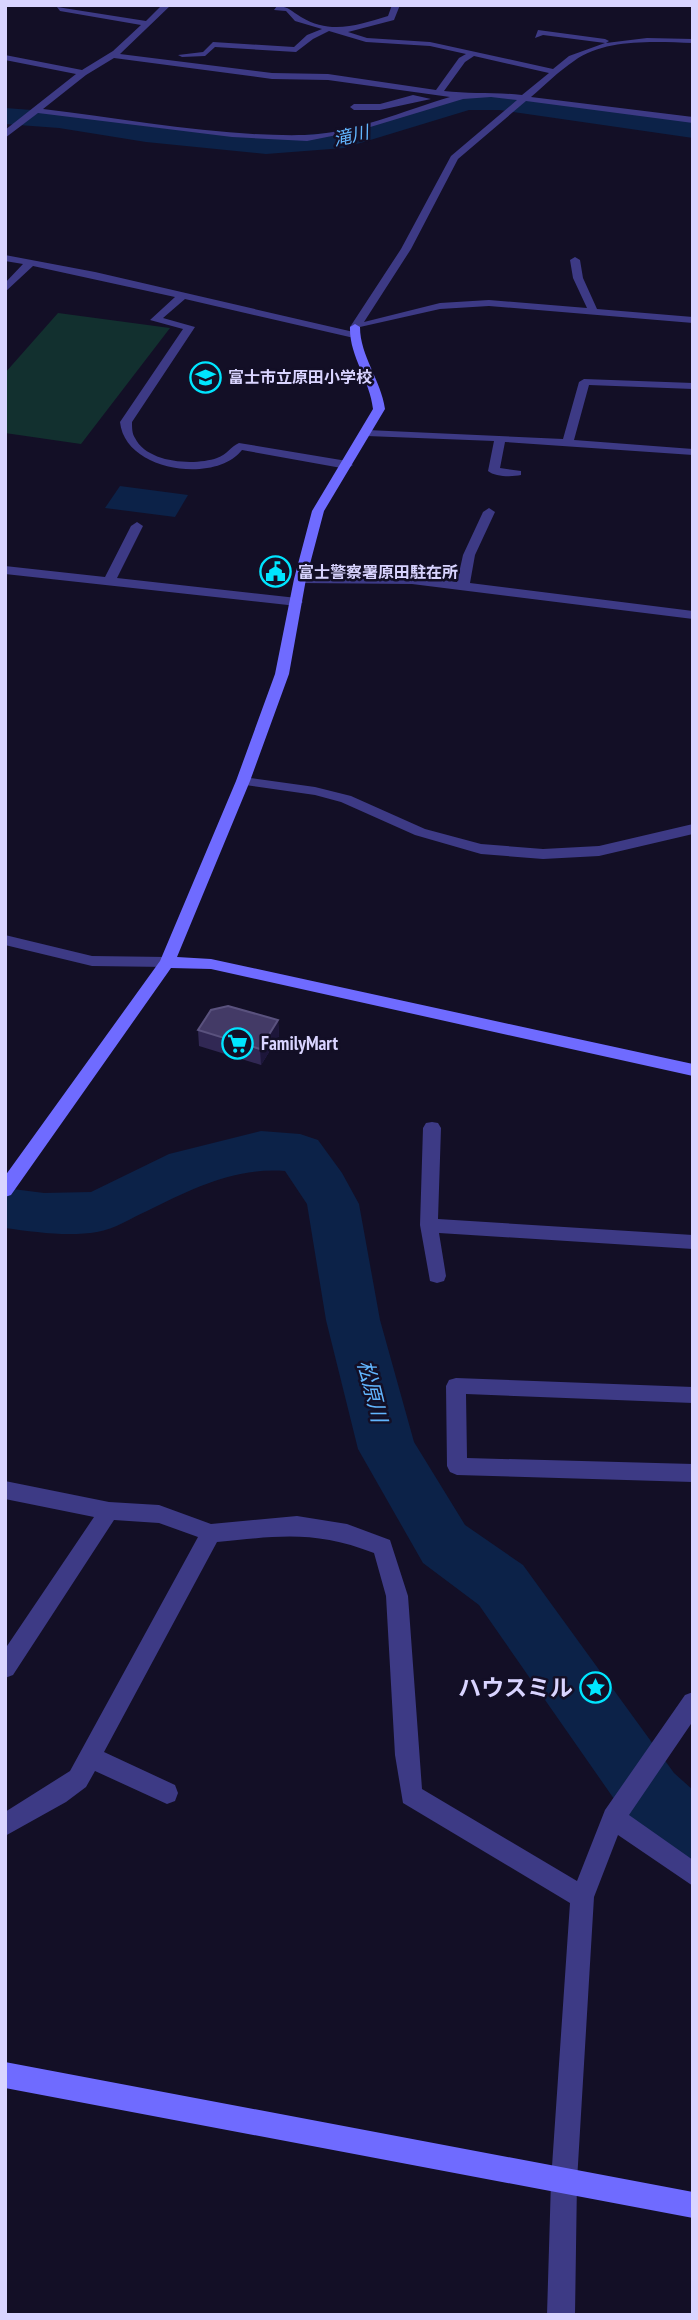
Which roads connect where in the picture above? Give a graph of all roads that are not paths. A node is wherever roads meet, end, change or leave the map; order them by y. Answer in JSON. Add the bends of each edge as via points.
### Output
{"nodes":[{"id":1,"x":167,"y":5,"type":"edge"},
{"id":2,"x":396,"y":5,"type":"edge"},
{"id":3,"x":277,"y":8,"type":"dead end"},
{"id":4,"x":60,"y":9,"type":"dead end"},
{"id":5,"x":146,"y":23,"type":"junction"},
{"id":6,"x":328,"y":29,"type":"junction"},
{"id":7,"x":339,"y":32,"type":"junction"},
{"id":8,"x":538,"y":36,"type":"dead end"},
{"id":9,"x":693,"y":41,"type":"edge"},
{"id":10,"x":613,"y":42,"type":"dead end"},
{"id":11,"x":474,"y":53,"type":"junction"},
{"id":12,"x":114,"y":54,"type":"junction"},
{"id":13,"x":5,"y":57,"type":"edge"},
{"id":14,"x":554,"y":72,"type":"junction"},
{"id":15,"x":83,"y":73,"type":"junction"},
{"id":16,"x":441,"y":97,"type":"junction"},
{"id":17,"x":525,"y":98,"type":"junction"},
{"id":18,"x":354,"y":107,"type":"dead end"},
{"id":19,"x":39,"y":111,"type":"junction"},
{"id":20,"x":693,"y":120,"type":"edge"},
{"id":21,"x":5,"y":135,"type":"edge"},
{"id":22,"x":5,"y":258,"type":"edge"},
{"id":23,"x":575,"y":260,"type":"dead end"},
{"id":24,"x":30,"y":263,"type":"junction"},
{"id":25,"x":5,"y":289,"type":"edge"},
{"id":26,"x":183,"y":295,"type":"junction"},
{"id":27,"x":594,"y":313,"type":"junction"},
{"id":28,"x":693,"y":320,"type":"edge"},
{"id":29,"x":355,"y":331,"type":"junction"},
{"id":30,"x":693,"y":386,"type":"edge"},
{"id":31,"x":367,"y":433,"type":"junction"},
{"id":32,"x":500,"y":438,"type":"junction"},
{"id":33,"x":568,"y":443,"type":"junction"},
{"id":34,"x":693,"y":452,"type":"edge"},
{"id":35,"x":347,"y":465,"type":"junction"},
{"id":36,"x":517,"y":473,"type":"dead end"},
{"id":37,"x":489,"y":512,"type":"dead end"},
{"id":38,"x":137,"y":526,"type":"dead end"},
{"id":39,"x":5,"y":570,"type":"edge"},
{"id":40,"x":300,"y":579,"type":"junction"},
{"id":41,"x":109,"y":581,"type":"junction"},
{"id":42,"x":463,"y":586,"type":"junction"},
{"id":43,"x":297,"y":602,"type":"junction"},
{"id":44,"x":693,"y":615,"type":"edge"},
{"id":45,"x":243,"y":781,"type":"junction"},
{"id":46,"x":693,"y":829,"type":"edge"},
{"id":47,"x":5,"y":940,"type":"edge"},
{"id":48,"x":167,"y":962,"type":"junction"},
{"id":49,"x":693,"y":1070,"type":"edge"},
{"id":50,"x":432,"y":1128,"type":"dead end"},
{"id":51,"x":5,"y":1190,"type":"edge"},
{"id":52,"x":429,"y":1225,"type":"junction"},
{"id":53,"x":693,"y":1242,"type":"edge"},
{"id":54,"x":436,"y":1276,"type":"dead end"},
{"id":55,"x":693,"y":1395,"type":"edge"},
{"id":56,"x":693,"y":1473,"type":"edge"},
{"id":57,"x":5,"y":1490,"type":"edge"},
{"id":58,"x":108,"y":1511,"type":"junction"},
{"id":59,"x":211,"y":1534,"type":"junction"},
{"id":60,"x":5,"y":1668,"type":"edge"},
{"id":61,"x":693,"y":1702,"type":"edge"},
{"id":62,"x":90,"y":1757,"type":"junction"},
{"id":63,"x":167,"y":1793,"type":"dead end"},
{"id":64,"x":617,"y":1812,"type":"junction"},
{"id":65,"x":5,"y":1825,"type":"edge"},
{"id":66,"x":693,"y":1874,"type":"edge"},
{"id":67,"x":582,"y":1897,"type":"junction"},
{"id":68,"x":5,"y":2075,"type":"edge"},
{"id":69,"x":565,"y":2181,"type":"junction"},
{"id":70,"x":693,"y":2204,"type":"edge"},
{"id":71,"x":561,"y":2315,"type":"edge"}],
"edges":[{"from":1,"to":5,"type":"street"},
{"from":2,"to":7,"type":"street","via":[[391,18]]},
{"from":3,"to":6,"type":"street"},
{"from":4,"to":5,"type":"street"},
{"from":5,"to":12,"type":"street"},
{"from":6,"to":7,"type":"street"},
{"from":6,"to":12,"type":"street","via":[[296,50],[213,44],[200,56]]},
{"from":7,"to":11,"type":"street","via":[[366,40],[430,44]]},
{"from":8,"to":10,"type":"street","via":[[541,32]]},
{"from":9,"to":14,"type":"street","via":[[585,50]]},
{"from":11,"to":14,"type":"street"},
{"from":11,"to":16,"type":"street","via":[[462,60]]},
{"from":12,"to":15,"type":"street"},
{"from":12,"to":16,"type":"street","via":[[272,76],[328,77]]},
{"from":13,"to":15,"type":"street"},
{"from":14,"to":17,"type":"street"},
{"from":15,"to":19,"type":"street"},
{"from":16,"to":17,"type":"street","via":[[491,94]]},
{"from":16,"to":18,"type":"street"},
{"from":16,"to":19,"type":"street","via":[[354,129],[307,138],[232,134]]},
{"from":17,"to":20,"type":"street"},
{"from":17,"to":29,"type":"street","via":[[454,158],[406,249]]},
{"from":19,"to":21,"type":"street"},
{"from":22,"to":24,"type":"street"},
{"from":23,"to":27,"type":"street"},
{"from":24,"to":25,"type":"street"},
{"from":24,"to":26,"type":"street"},
{"from":26,"to":29,"type":"street"},
{"from":26,"to":35,"type":"street","via":[[155,320],[190,327],[126,422],[127,437],[135,448],[149,458],[179,464],[204,465],[228,458],[239,446]]},
{"from":27,"to":28,"type":"street"},
{"from":27,"to":29,"type":"street","via":[[489,303],[440,306]]},
{"from":29,"to":31,"type":"street","via":[[379,394],[379,410]]},
{"from":30,"to":33,"type":"street","via":[[584,382]]},
{"from":31,"to":32,"type":"street"},
{"from":31,"to":35,"type":"street"},
{"from":32,"to":33,"type":"street"},
{"from":32,"to":36,"type":"street","via":[[494,471]]},
{"from":33,"to":34,"type":"street"},
{"from":35,"to":40,"type":"street","via":[[318,511]]},
{"from":37,"to":42,"type":"street","via":[[469,555]]},
{"from":38,"to":41,"type":"street"},
{"from":39,"to":41,"type":"street"},
{"from":40,"to":42,"type":"street","via":[[412,580]]},
{"from":40,"to":43,"type":"street"},
{"from":41,"to":43,"type":"street"},
{"from":42,"to":44,"type":"street"},
{"from":43,"to":45,"type":"street","via":[[282,674]]},
{"from":45,"to":46,"type":"street","via":[[315,790],[420,832],[481,849],[543,854],[599,851]]},
{"from":45,"to":48,"type":"street"},
{"from":47,"to":48,"type":"street","via":[[92,961]]},
{"from":48,"to":49,"type":"street","via":[[211,964]]},
{"from":48,"to":51,"type":"street"},
{"from":50,"to":52,"type":"street"},
{"from":52,"to":53,"type":"street"},
{"from":52,"to":54,"type":"street"},
{"from":55,"to":56,"type":"street","via":[[456,1386],[457,1466]]},
{"from":57,"to":58,"type":"street"},
{"from":58,"to":59,"type":"street","via":[[159,1514]]},
{"from":58,"to":60,"type":"street"},
{"from":59,"to":62,"type":"street"},
{"from":59,"to":67,"type":"street","via":[[296,1525],[347,1533],[383,1547],[397,1596],[411,1795]]},
{"from":61,"to":64,"type":"street"},
{"from":62,"to":63,"type":"street"},
{"from":62,"to":65,"type":"street","via":[[78,1779]]},
{"from":64,"to":66,"type":"street"},
{"from":64,"to":67,"type":"street"},
{"from":67,"to":69,"type":"street"},
{"from":68,"to":69,"type":"street"},
{"from":69,"to":70,"type":"street"},
{"from":69,"to":71,"type":"street"}]}
